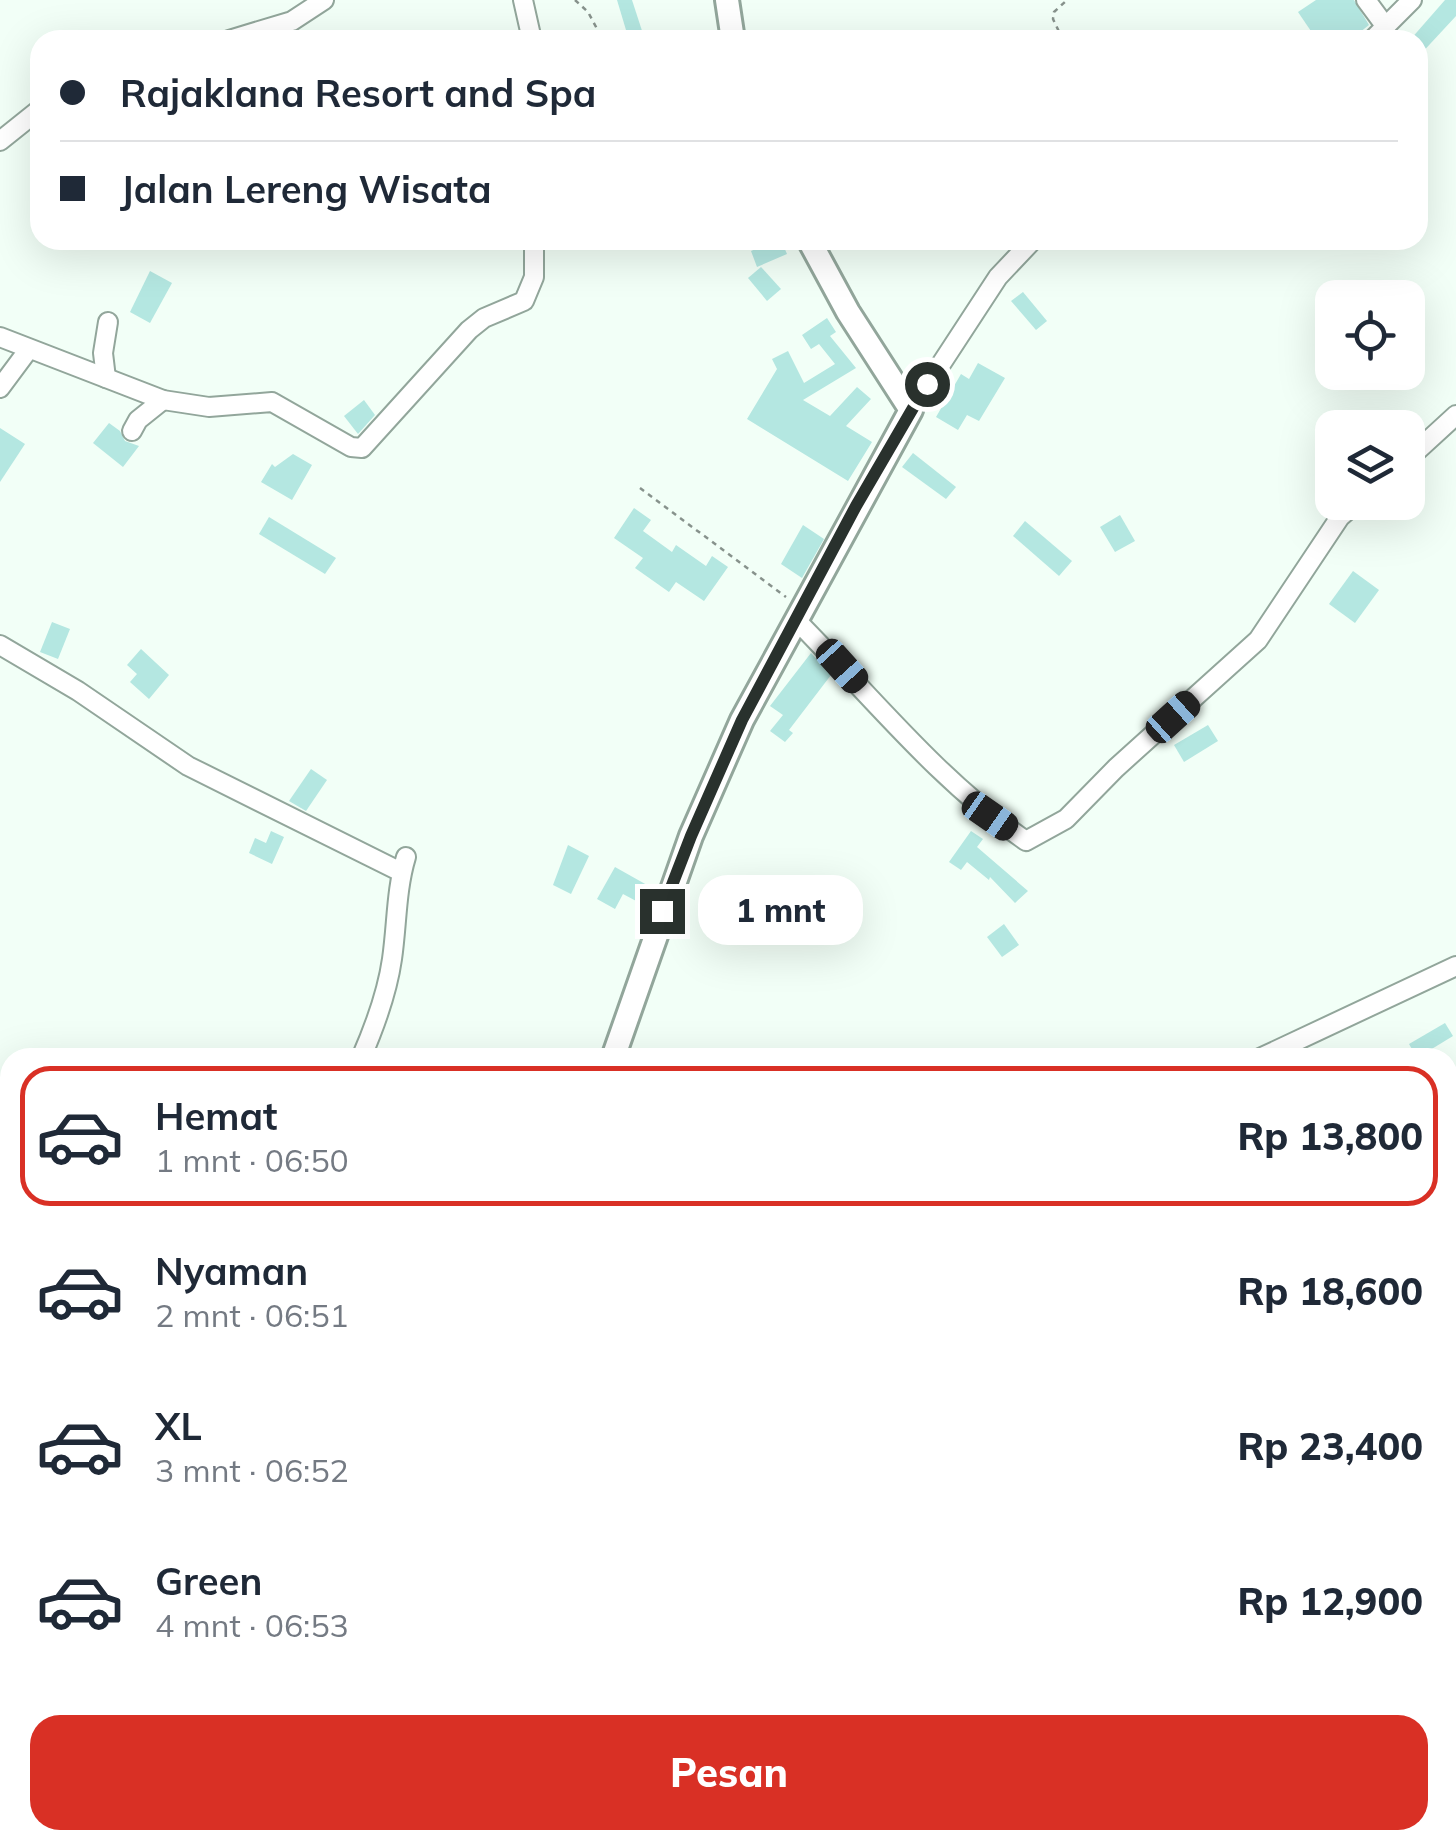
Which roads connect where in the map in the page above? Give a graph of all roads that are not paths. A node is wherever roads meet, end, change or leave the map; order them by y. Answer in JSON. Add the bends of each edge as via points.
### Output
{"nodes":[{"id":1,"x":324,"y":0,"type":"edge"},
{"id":2,"x":523,"y":0,"type":"edge"},
{"id":3,"x":726,"y":0,"type":"edge"},
{"id":4,"x":1366,"y":0,"type":"edge"},
{"id":5,"x":1412,"y":0,"type":"edge"},
{"id":6,"x":262,"y":30,"type":"edge"},
{"id":7,"x":530,"y":30,"type":"edge"},
{"id":8,"x":730,"y":30,"type":"edge"},
{"id":9,"x":1377,"y":30,"type":"edge"},
{"id":10,"x":1383,"y":30,"type":"edge"},
{"id":11,"x":30,"y":116,"type":"edge"},
{"id":12,"x":0,"y":141,"type":"edge"},
{"id":13,"x":534,"y":250,"type":"edge"},
{"id":14,"x":815,"y":250,"type":"edge"},
{"id":15,"x":1024,"y":250,"type":"edge"},
{"id":16,"x":108,"y":322,"type":"dead end"},
{"id":17,"x":0,"y":337,"type":"edge"},
{"id":18,"x":29,"y":349,"type":"junction"},
{"id":19,"x":106,"y":378,"type":"junction"},
{"id":20,"x":0,"y":388,"type":"edge"},
{"id":21,"x":162,"y":400,"type":"junction"},
{"id":22,"x":911,"y":410,"type":"junction"},
{"id":23,"x":1456,"y":415,"type":"edge"},
{"id":24,"x":132,"y":431,"type":"dead end"},
{"id":25,"x":1425,"y":443,"type":"edge"},
{"id":26,"x":1338,"y":520,"type":"edge"},
{"id":27,"x":800,"y":615,"type":"junction"},
{"id":28,"x":0,"y":645,"type":"edge"},
{"id":29,"x":1456,"y":966,"type":"edge"},
{"id":30,"x":365,"y":1048,"type":"edge"},
{"id":31,"x":617,"y":1048,"type":"edge"},
{"id":32,"x":1281,"y":1048,"type":"edge"}],
"edges":[{"from":1,"to":6,"type":"street"},
{"from":2,"to":7,"type":"street"},
{"from":3,"to":8,"type":"main road"},
{"from":4,"to":9,"type":"street"},
{"from":5,"to":10,"type":"street"},
{"from":11,"to":12,"type":"street"},
{"from":13,"to":21,"type":"street","via":[[534,276],[524,300],[470,330],[362,448],[272,402],[209,408]]},
{"from":14,"to":22,"type":"main road"},
{"from":15,"to":22,"type":"street","via":[[998,277]]},
{"from":16,"to":19,"type":"street"},
{"from":17,"to":18,"type":"street"},
{"from":18,"to":19,"type":"street"},
{"from":18,"to":20,"type":"street"},
{"from":19,"to":21,"type":"street"},
{"from":21,"to":24,"type":"street"},
{"from":22,"to":27,"type":"main road"},
{"from":23,"to":25,"type":"street"},
{"from":26,"to":27,"type":"street","via":[[1258,640],[1066,819],[1026,842],[941,774]]},
{"from":27,"to":31,"type":"main road","via":[[742,720],[691,836]]},
{"from":28,"to":30,"type":"street","via":[[188,766],[404,864],[392,962]]},
{"from":29,"to":32,"type":"street"}]}
